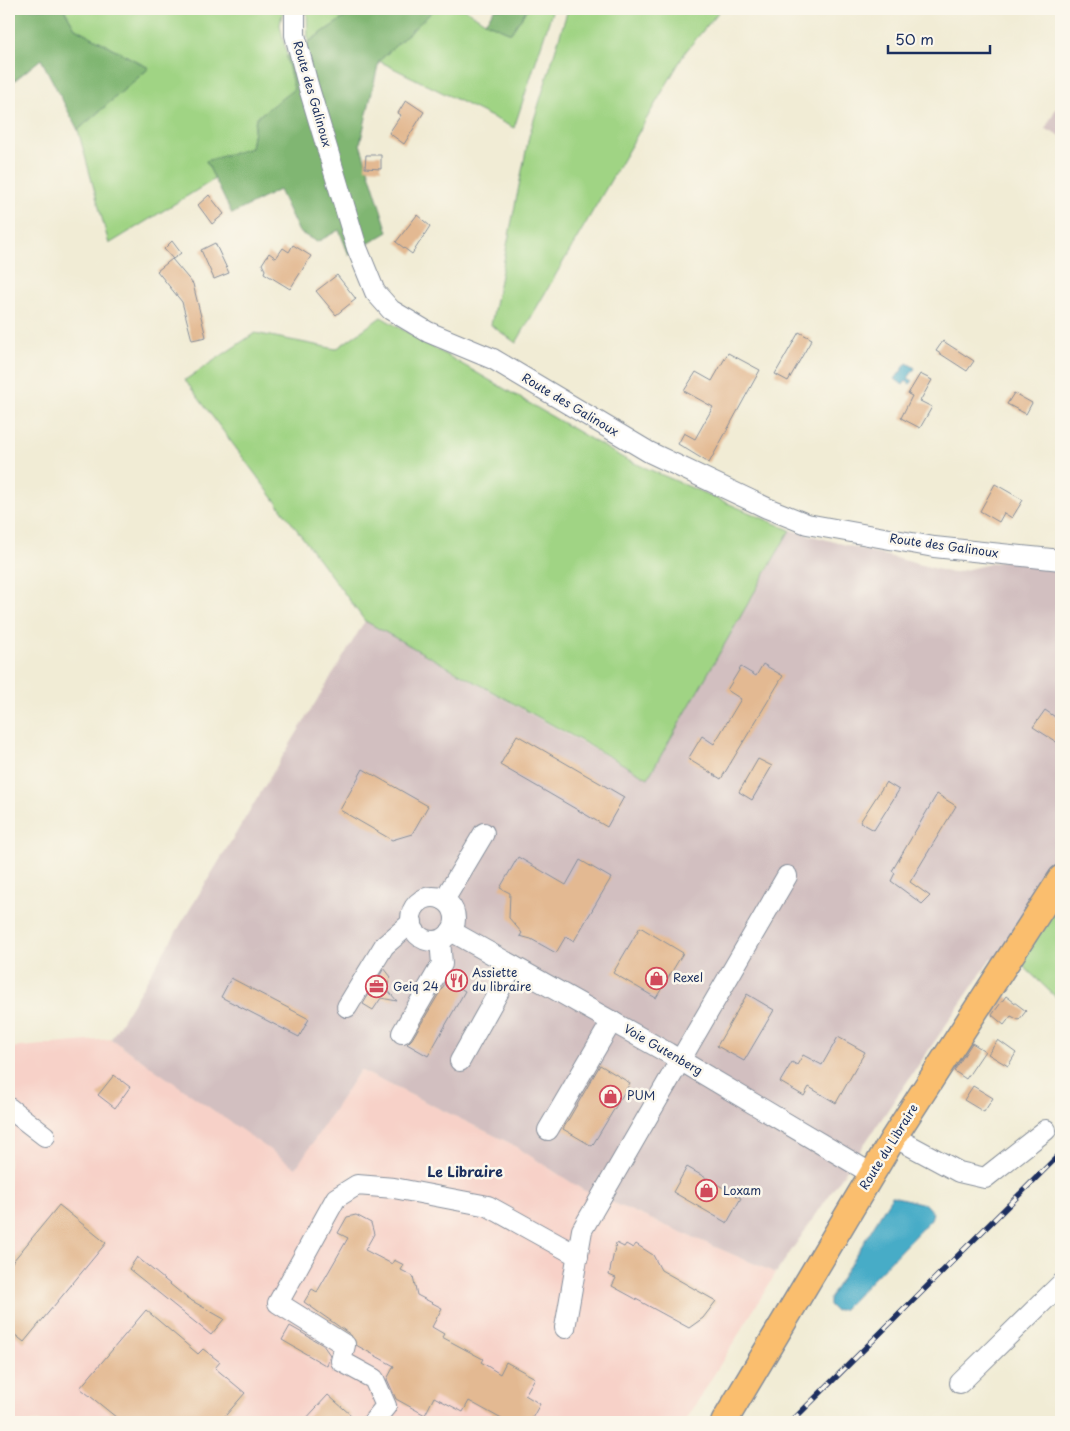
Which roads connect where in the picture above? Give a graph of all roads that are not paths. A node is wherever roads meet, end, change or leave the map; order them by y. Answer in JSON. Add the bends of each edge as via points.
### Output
{"nodes":[{"id":1,"x":295,"y":9,"type":"edge"},
{"id":2,"x":1061,"y":560,"type":"edge"},
{"id":3,"x":484,"y":833,"type":"dead end"},
{"id":4,"x":787,"y":876,"type":"dead end"},
{"id":5,"x":1061,"y":878,"type":"edge"},
{"id":6,"x":444,"y":900,"type":"junction"},
{"id":7,"x":412,"y":922,"type":"junction"},
{"id":8,"x":445,"y":935,"type":"junction"},
{"id":9,"x":513,"y":966,"type":"junction"},
{"id":10,"x":346,"y":1007,"type":"dead end"},
{"id":11,"x":612,"y":1021,"type":"junction"},
{"id":12,"x":402,"y":1033,"type":"dead end"},
{"id":13,"x":460,"y":1060,"type":"dead end"},
{"id":14,"x":680,"y":1060,"type":"junction"},
{"id":15,"x":9,"y":1108,"type":"edge"},
{"id":16,"x":548,"y":1130,"type":"dead end"},
{"id":17,"x":1046,"y":1130,"type":"dead end"},
{"id":18,"x":45,"y":1136,"type":"dead end"},
{"id":19,"x":894,"y":1137,"type":"junction"},
{"id":20,"x":872,"y":1174,"type":"junction"},
{"id":21,"x":578,"y":1256,"type":"junction"},
{"id":22,"x":1061,"y":1284,"type":"edge"},
{"id":23,"x":565,"y":1328,"type":"dead end"},
{"id":24,"x":960,"y":1383,"type":"dead end"},
{"id":25,"x":374,"y":1422,"type":"edge"},
{"id":26,"x":724,"y":1422,"type":"edge"}],
"edges":[{"from":1,"to":2,"type":"street","name":"Route des Galinoux","via":[[295,35],[357,248],[376,292],[391,310],[428,332],[493,359],[648,452],[807,524],[934,548]]},
{"from":3,"to":6,"type":"street"},
{"from":4,"to":14,"type":"street"},
{"from":5,"to":19,"type":"main road","name":"Route du Libraire"},
{"from":6,"to":7,"type":"street","via":[[437,897],[422,900],[416,905]]},
{"from":6,"to":8,"type":"street","via":[[454,911],[455,919]]},
{"from":7,"to":8,"type":"street","via":[[425,939]]},
{"from":7,"to":10,"type":"street","via":[[384,946]]},
{"from":8,"to":9,"type":"street","name":"Voie Gutenberg"},
{"from":8,"to":12,"type":"street","via":[[442,964]]},
{"from":9,"to":11,"type":"street","name":"Voie Gutenberg"},
{"from":9,"to":13,"type":"street"},
{"from":11,"to":14,"type":"street","name":"Voie Gutenberg"},
{"from":11,"to":16,"type":"street"},
{"from":14,"to":20,"type":"street","name":"Voie Gutenberg"},
{"from":14,"to":21,"type":"street","via":[[582,1230]]},
{"from":15,"to":18,"type":"street"},
{"from":17,"to":19,"type":"street","via":[[985,1178],[959,1172]]},
{"from":19,"to":20,"type":"main road","name":"Route du Libraire"},
{"from":20,"to":26,"type":"main road","name":"Route du Libraire"},
{"from":21,"to":23,"type":"street"},
{"from":21,"to":25,"type":"street","via":[[488,1206],[394,1188],[357,1185],[336,1198],[278,1303],[345,1345],[341,1361],[374,1379],[386,1406]]},
{"from":22,"to":24,"type":"street"}]}
